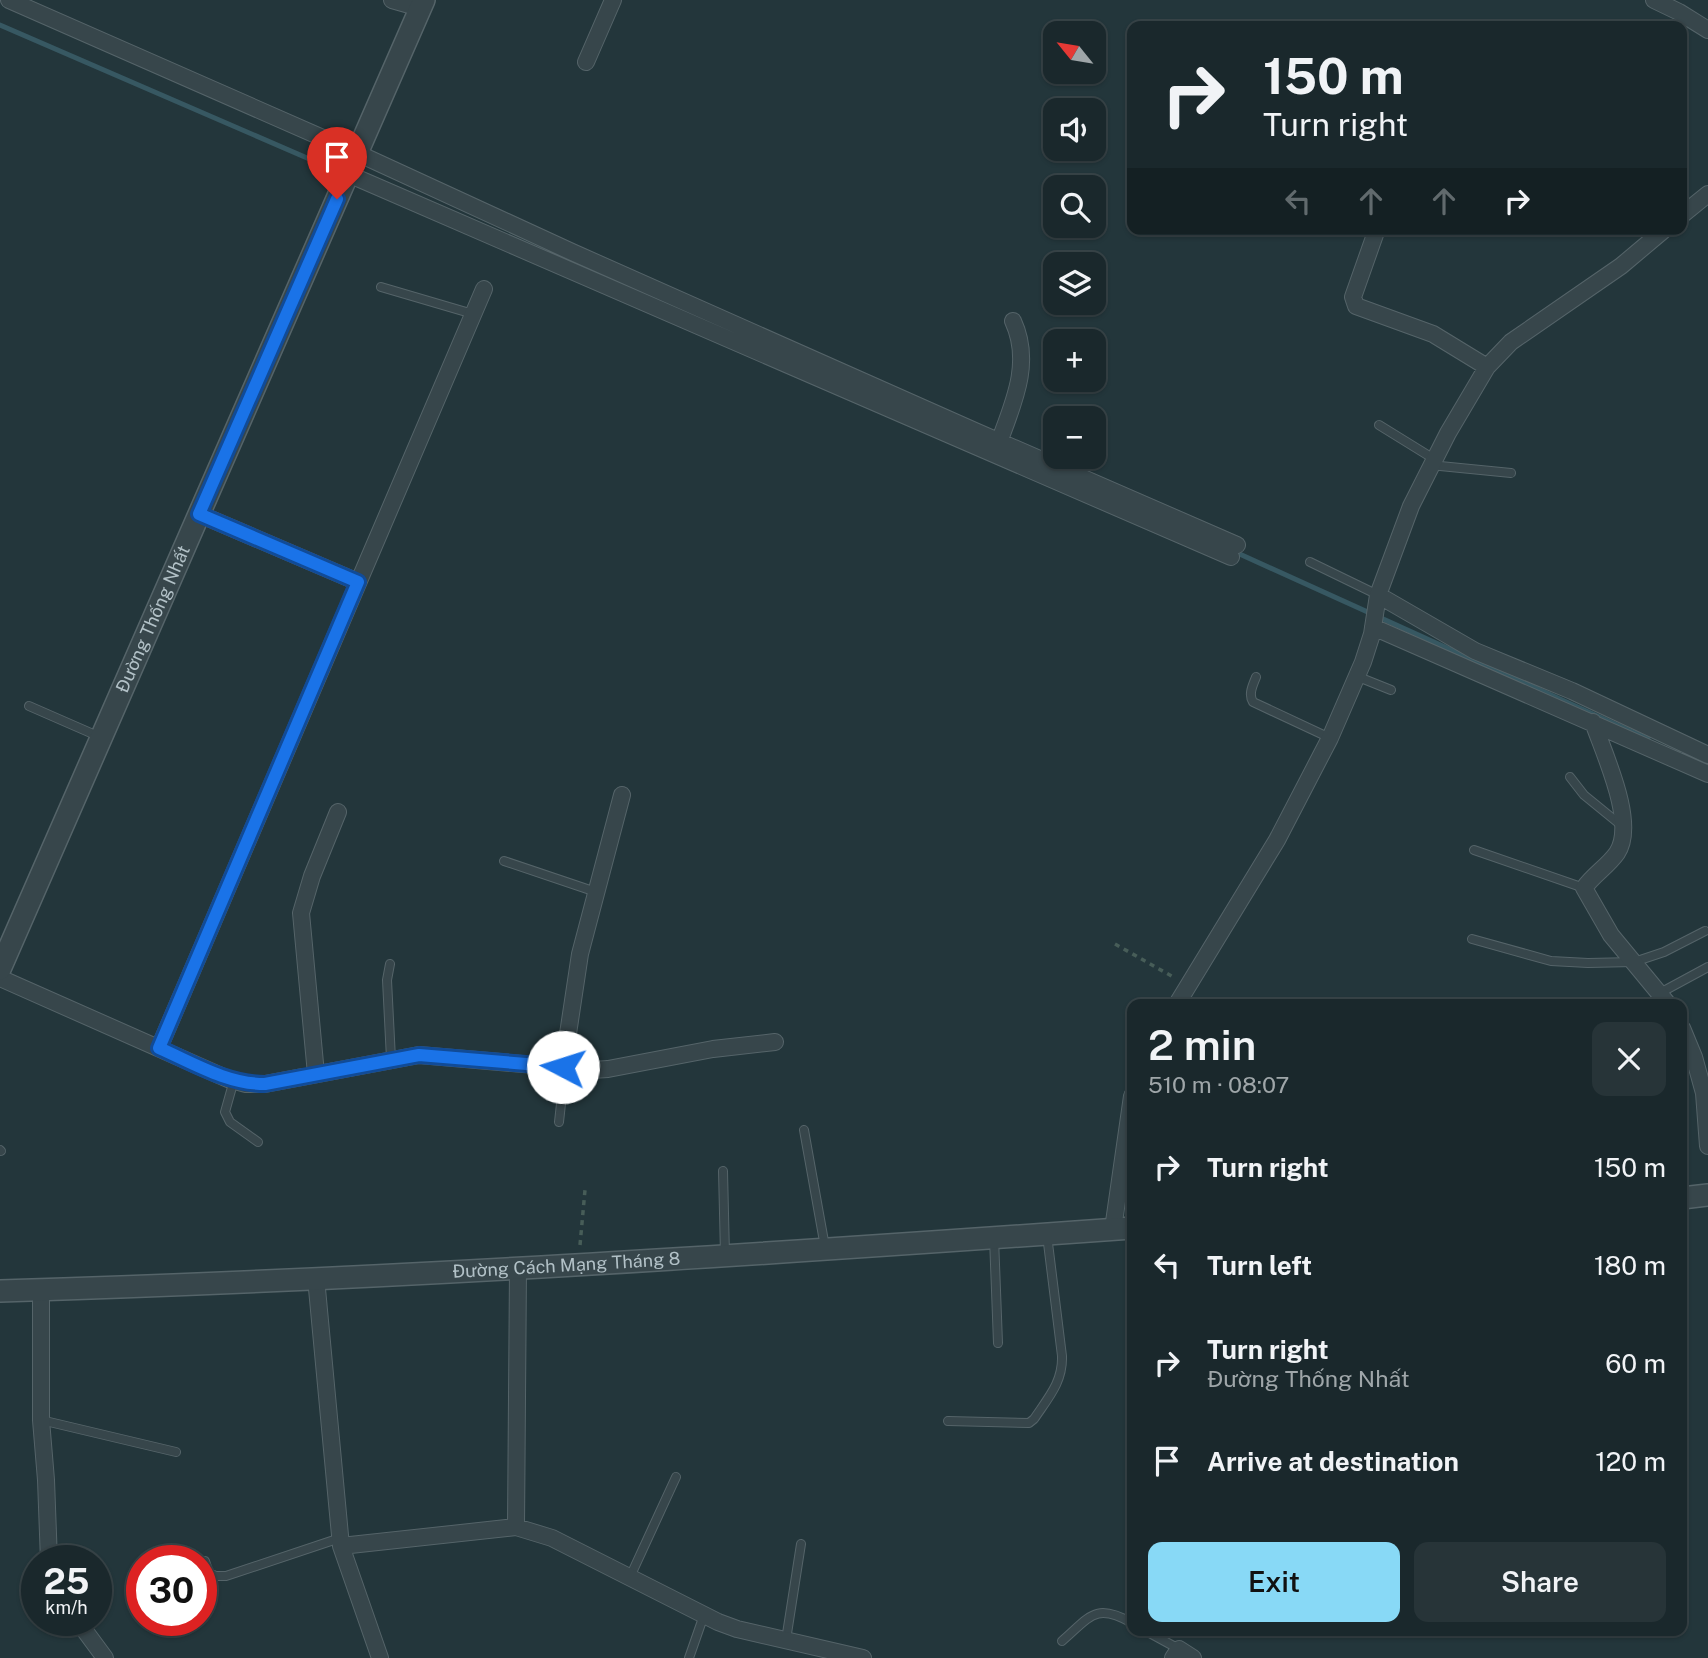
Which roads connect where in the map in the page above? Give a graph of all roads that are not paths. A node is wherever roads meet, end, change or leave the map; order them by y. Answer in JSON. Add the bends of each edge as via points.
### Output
{"nodes":[{"id":1,"x":9,"y":0,"type":"edge"},
{"id":2,"x":393,"y":0,"type":"edge"},
{"id":3,"x":613,"y":0,"type":"edge"},
{"id":4,"x":1654,"y":0,"type":"edge"},
{"id":5,"x":422,"y":4,"type":"edge"},
{"id":6,"x":1708,"y":30,"type":"edge"},
{"id":7,"x":586,"y":62,"type":"dead end"},
{"id":8,"x":352,"y":163,"type":"junction"},
{"id":9,"x":1708,"y":194,"type":"edge"},
{"id":10,"x":1687,"y":211,"type":"edge"},
{"id":11,"x":1375,"y":235,"type":"edge"},
{"id":12,"x":1658,"y":235,"type":"edge"},
{"id":13,"x":381,"y":288,"type":"dead end"},
{"id":14,"x":484,"y":289,"type":"dead end"},
{"id":15,"x":473,"y":314,"type":"junction"},
{"id":16,"x":1013,"y":321,"type":"dead end"},
{"id":17,"x":1487,"y":367,"type":"junction"},
{"id":18,"x":1379,"y":425,"type":"dead end"},
{"id":19,"x":999,"y":442,"type":"junction"},
{"id":20,"x":1432,"y":462,"type":"junction"},
{"id":21,"x":1510,"y":473,"type":"dead end"},
{"id":22,"x":199,"y":514,"type":"junction"},
{"id":23,"x":1310,"y":562,"type":"dead end"},
{"id":24,"x":358,"y":582,"type":"junction"},
{"id":25,"x":1377,"y":599,"type":"junction"},
{"id":26,"x":1373,"y":624,"type":"junction"},
{"id":27,"x":1356,"y":676,"type":"junction"},
{"id":28,"x":1256,"y":677,"type":"dead end"},
{"id":29,"x":1391,"y":690,"type":"dead end"},
{"id":30,"x":29,"y":706,"type":"dead end"},
{"id":31,"x":1593,"y":722,"type":"junction"},
{"id":32,"x":101,"y":738,"type":"junction"},
{"id":33,"x":1330,"y":738,"type":"junction"},
{"id":34,"x":1708,"y":755,"type":"edge"},
{"id":35,"x":1708,"y":774,"type":"edge"},
{"id":36,"x":1570,"y":777,"type":"dead end"},
{"id":37,"x":622,"y":795,"type":"dead end"},
{"id":38,"x":338,"y":812,"type":"dead end"},
{"id":39,"x":1625,"y":828,"type":"junction"},
{"id":40,"x":1474,"y":850,"type":"dead end"},
{"id":41,"x":504,"y":861,"type":"dead end"},
{"id":42,"x":1584,"y":888,"type":"junction"},
{"id":43,"x":596,"y":892,"type":"junction"},
{"id":44,"x":1705,"y":932,"type":"dead end"},
{"id":45,"x":1472,"y":939,"type":"dead end"},
{"id":46,"x":1634,"y":962,"type":"junction"},
{"id":47,"x":390,"y":964,"type":"dead end"},
{"id":48,"x":1708,"y":967,"type":"edge"},
{"id":49,"x":0,"y":969,"type":"edge"},
{"id":50,"x":0,"y":978,"type":"edge"},
{"id":51,"x":1180,"y":999,"type":"edge"},
{"id":52,"x":1664,"y":999,"type":"edge"},
{"id":53,"x":1687,"y":1040,"type":"edge"},
{"id":54,"x":775,"y":1042,"type":"dead end"},
{"id":55,"x":159,"y":1048,"type":"junction"},
{"id":56,"x":391,"y":1059,"type":"junction"},
{"id":57,"x":564,"y":1067,"type":"junction"},
{"id":58,"x":316,"y":1074,"type":"junction"},
{"id":59,"x":234,"y":1080,"type":"junction"},
{"id":60,"x":559,"y":1122,"type":"dead end"},
{"id":61,"x":804,"y":1130,"type":"dead end"},
{"id":62,"x":258,"y":1142,"type":"dead end"},
{"id":63,"x":1708,"y":1146,"type":"edge"},
{"id":64,"x":1127,"y":1170,"type":"edge"},
{"id":65,"x":723,"y":1171,"type":"dead end"},
{"id":66,"x":1708,"y":1195,"type":"edge"},
{"id":67,"x":1687,"y":1197,"type":"edge"},
{"id":68,"x":1123,"y":1229,"type":"edge"},
{"id":69,"x":1047,"y":1234,"type":"junction"},
{"id":70,"x":994,"y":1238,"type":"junction"},
{"id":71,"x":826,"y":1250,"type":"junction"},
{"id":72,"x":725,"y":1256,"type":"junction"},
{"id":73,"x":518,"y":1268,"type":"junction"},
{"id":74,"x":316,"y":1278,"type":"junction"},
{"id":75,"x":41,"y":1290,"type":"junction"},
{"id":76,"x":0,"y":1291,"type":"edge"},
{"id":77,"x":998,"y":1343,"type":"dead end"},
{"id":78,"x":41,"y":1420,"type":"junction"},
{"id":79,"x":948,"y":1421,"type":"dead end"},
{"id":80,"x":176,"y":1452,"type":"dead end"},
{"id":81,"x":676,"y":1477,"type":"dead end"},
{"id":82,"x":516,"y":1527,"type":"junction"},
{"id":83,"x":341,"y":1542,"type":"junction"},
{"id":84,"x":801,"y":1544,"type":"dead end"},
{"id":85,"x":48,"y":1545,"type":"edge"},
{"id":86,"x":217,"y":1576,"type":"edge"},
{"id":87,"x":630,"y":1577,"type":"junction"},
{"id":88,"x":704,"y":1615,"type":"junction"},
{"id":89,"x":1127,"y":1621,"type":"edge"},
{"id":90,"x":89,"y":1636,"type":"edge"},
{"id":91,"x":1153,"y":1636,"type":"edge"},
{"id":92,"x":786,"y":1640,"type":"junction"},
{"id":93,"x":1062,"y":1641,"type":"dead end"},
{"id":94,"x":1176,"y":1654,"type":"edge"},
{"id":95,"x":105,"y":1658,"type":"edge"},
{"id":96,"x":380,"y":1658,"type":"edge"},
{"id":97,"x":689,"y":1658,"type":"edge"},
{"id":98,"x":863,"y":1658,"type":"edge"},
{"id":99,"x":1193,"y":1658,"type":"edge"}],
"edges":[{"from":1,"to":8,"type":"street"},
{"from":2,"to":5,"type":"street"},
{"from":3,"to":7,"type":"street"},
{"from":4,"to":6,"type":"street"},
{"from":5,"to":8,"type":"street","name":"Đường Thống Nhất"},
{"from":8,"to":19,"type":"street","via":[[572,252]]},
{"from":8,"to":19,"type":"street","via":[[1234,551]]},
{"from":8,"to":22,"type":"street","name":"Đường Thống Nhất"},
{"from":9,"to":10,"type":"street"},
{"from":11,"to":17,"type":"street","via":[[1353,298],[1356,306],[1433,334]]},
{"from":12,"to":17,"type":"street","via":[[1511,342]]},
{"from":13,"to":15,"type":"lane"},
{"from":14,"to":15,"type":"street"},
{"from":15,"to":24,"type":"street"},
{"from":16,"to":19,"type":"street","via":[[1020,341],[1020,380]]},
{"from":17,"to":20,"type":"street"},
{"from":18,"to":20,"type":"lane"},
{"from":20,"to":21,"type":"lane"},
{"from":20,"to":25,"type":"street"},
{"from":22,"to":24,"type":"street"},
{"from":22,"to":32,"type":"street","name":"Đường Thống Nhất"},
{"from":23,"to":25,"type":"lane"},
{"from":24,"to":55,"type":"street"},
{"from":25,"to":26,"type":"street"},
{"from":25,"to":34,"type":"street","via":[[1475,651]]},
{"from":26,"to":27,"type":"street"},
{"from":26,"to":31,"type":"street"},
{"from":27,"to":29,"type":"lane"},
{"from":27,"to":33,"type":"street"},
{"from":28,"to":33,"type":"lane","via":[[1253,702]]},
{"from":30,"to":32,"type":"lane"},
{"from":31,"to":35,"type":"street"},
{"from":31,"to":39,"type":"street"},
{"from":32,"to":49,"type":"street","name":"Đường Thống Nhất"},
{"from":33,"to":51,"type":"street","via":[[1278,840]]},
{"from":36,"to":39,"type":"lane","via":[[1584,795]]},
{"from":37,"to":43,"type":"street"},
{"from":38,"to":58,"type":"street","via":[[301,914]]},
{"from":39,"to":42,"type":"street","via":[[1616,854]]},
{"from":40,"to":42,"type":"lane"},
{"from":41,"to":43,"type":"lane"},
{"from":42,"to":46,"type":"street","via":[[1611,935]]},
{"from":43,"to":57,"type":"street","via":[[580,954]]},
{"from":44,"to":46,"type":"lane"},
{"from":45,"to":46,"type":"lane","via":[[1550,961]]},
{"from":46,"to":52,"type":"street"},
{"from":47,"to":56,"type":"lane"},
{"from":48,"to":52,"type":"lane"},
{"from":50,"to":55,"type":"street"},
{"from":53,"to":63,"type":"street","via":[[1704,1093]]},
{"from":54,"to":57,"type":"street","via":[[608,1069]]},
{"from":55,"to":59,"type":"street"},
{"from":56,"to":57,"type":"street","via":[[441,1055]]},
{"from":56,"to":58,"type":"street"},
{"from":57,"to":60,"type":"lane"},
{"from":58,"to":59,"type":"street","via":[[265,1084]]},
{"from":59,"to":62,"type":"lane","via":[[225,1112],[230,1122]]},
{"from":61,"to":71,"type":"lane"},
{"from":64,"to":68,"type":"street"},
{"from":65,"to":72,"type":"lane"},
{"from":66,"to":67,"type":"street"},
{"from":68,"to":69,"type":"street","name":"Đường Cách Mạng Tháng 8"},
{"from":69,"to":70,"type":"street","name":"Đường Cách Mạng Tháng 8"},
{"from":69,"to":79,"type":"lane","via":[[1062,1356],[1059,1383],[1029,1423]]},
{"from":70,"to":71,"type":"street","name":"Đường Cách Mạng Tháng 8"},
{"from":70,"to":77,"type":"lane"},
{"from":71,"to":72,"type":"street","name":"Đường Cách Mạng Tháng 8"},
{"from":72,"to":73,"type":"street","name":"Đường Cách Mạng Tháng 8"},
{"from":73,"to":74,"type":"street","name":"Đường Cách Mạng Tháng 8"},
{"from":73,"to":82,"type":"street"},
{"from":74,"to":75,"type":"street","name":"Đường Cách Mạng Tháng 8"},
{"from":74,"to":83,"type":"street"},
{"from":75,"to":76,"type":"street","name":"Đường Cách Mạng Tháng 8"},
{"from":75,"to":78,"type":"street"},
{"from":78,"to":80,"type":"lane"},
{"from":78,"to":85,"type":"street"},
{"from":81,"to":87,"type":"lane"},
{"from":82,"to":83,"type":"street"},
{"from":82,"to":87,"type":"street","via":[[552,1538]]},
{"from":83,"to":86,"type":"lane"},
{"from":83,"to":96,"type":"street"},
{"from":84,"to":92,"type":"lane"},
{"from":87,"to":88,"type":"street"},
{"from":88,"to":92,"type":"street","via":[[737,1629]]},
{"from":88,"to":97,"type":"lane"},
{"from":89,"to":93,"type":"lane","via":[[1107,1612],[1094,1613]]},
{"from":90,"to":95,"type":"street"},
{"from":91,"to":94,"type":"lane"},
{"from":92,"to":98,"type":"street"},
{"from":94,"to":99,"type":"street"}]}
